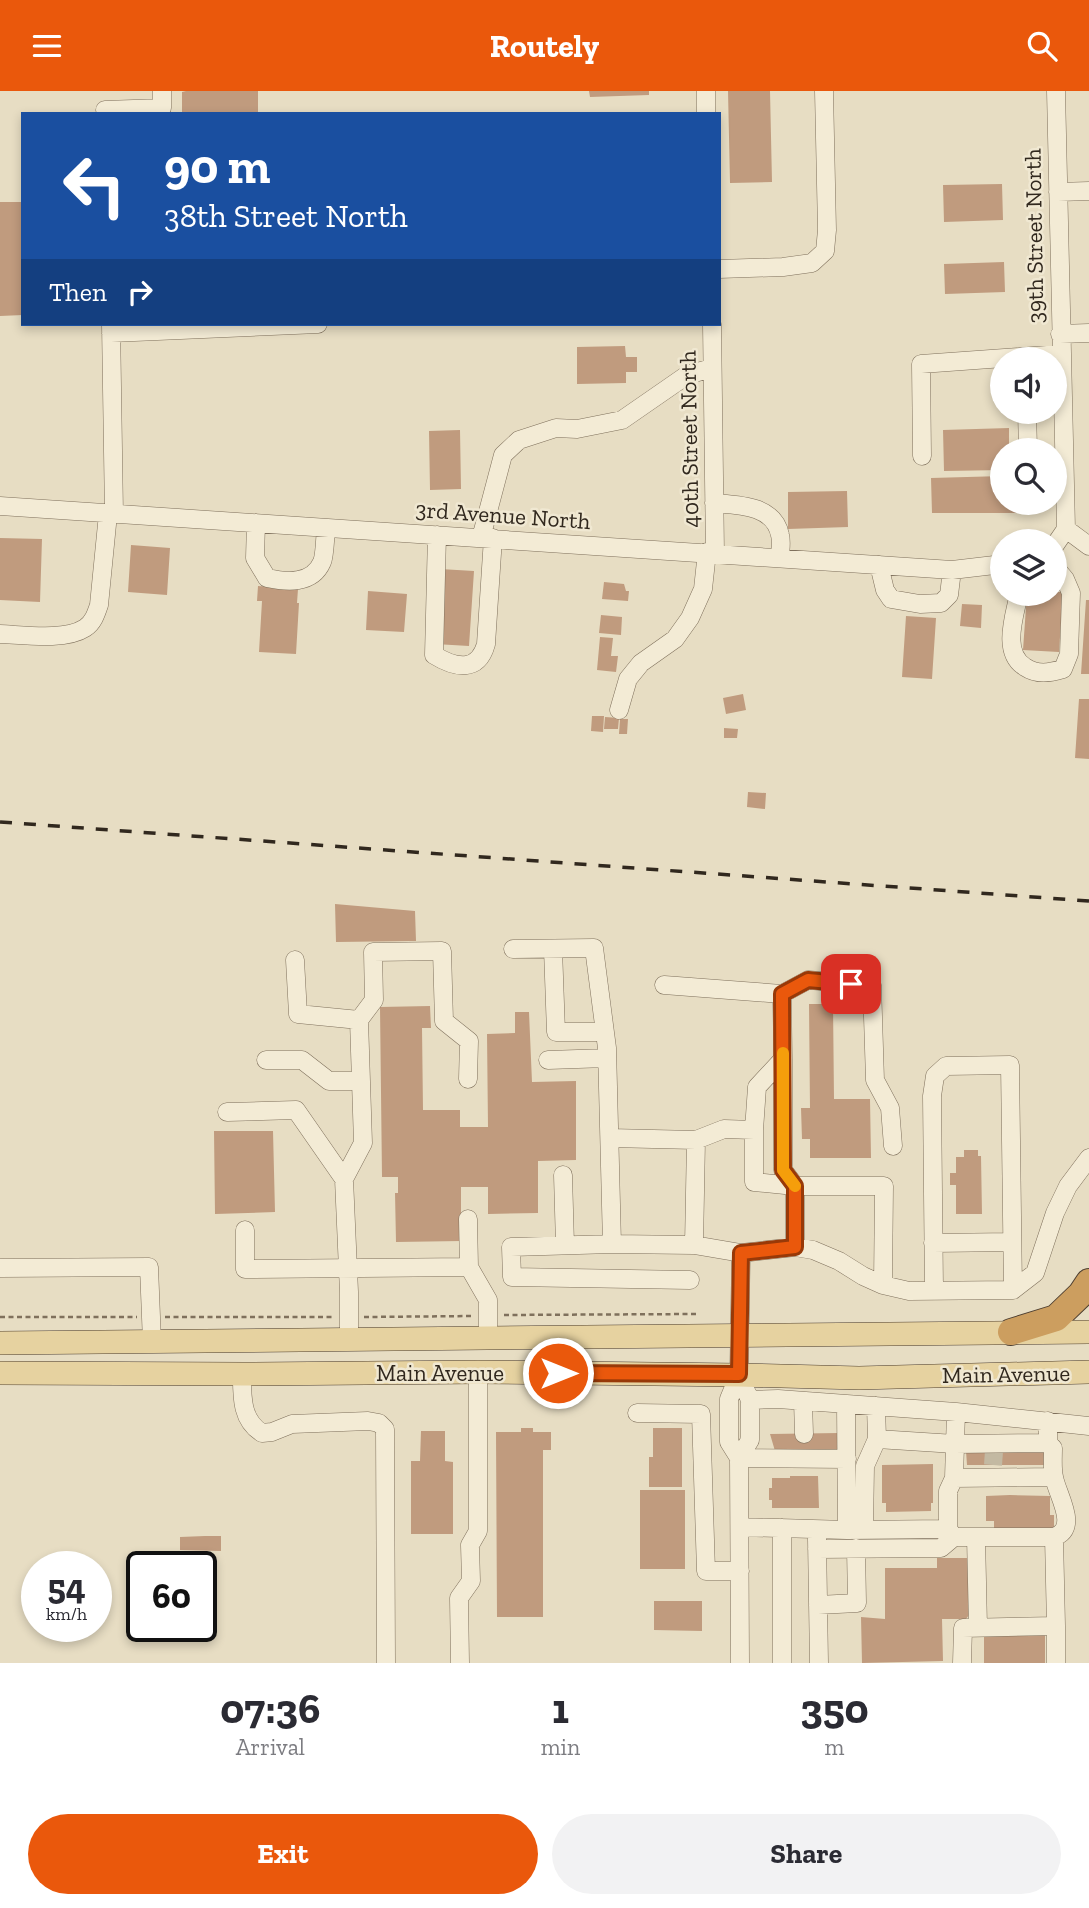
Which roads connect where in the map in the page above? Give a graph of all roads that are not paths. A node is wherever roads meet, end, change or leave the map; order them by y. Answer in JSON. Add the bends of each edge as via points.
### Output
{"nodes":[{"id":1,"x":104,"y":91,"type":"edge"},
{"id":2,"x":162,"y":91,"type":"edge"},
{"id":3,"x":706,"y":91,"type":"edge"},
{"id":4,"x":824,"y":91,"type":"edge"},
{"id":5,"x":1056,"y":91,"type":"edge"},
{"id":6,"x":127,"y":100,"type":"edge"},
{"id":7,"x":105,"y":112,"type":"edge"},
{"id":8,"x":706,"y":112,"type":"edge"},
{"id":9,"x":1089,"y":191,"type":"edge"},
{"id":10,"x":1058,"y":192,"type":"junction"},
{"id":11,"x":721,"y":269,"type":"edge"},
{"id":12,"x":222,"y":326,"type":"edge"},
{"id":13,"x":712,"y":326,"type":"edge"},
{"id":14,"x":111,"y":328,"type":"edge"},
{"id":15,"x":1089,"y":333,"type":"edge"},
{"id":16,"x":1060,"y":334,"type":"junction"},
{"id":17,"x":1061,"y":347,"type":"edge"},
{"id":18,"x":990,"y":359,"type":"edge"},
{"id":19,"x":712,"y":368,"type":"junction"},
{"id":20,"x":922,"y":456,"type":"dead end"},
{"id":21,"x":714,"y":503,"type":"junction"},
{"id":22,"x":0,"y":506,"type":"edge"},
{"id":23,"x":111,"y":514,"type":"junction"},
{"id":24,"x":1065,"y":515,"type":"edge"},
{"id":25,"x":256,"y":523,"type":"junction"},
{"id":26,"x":326,"y":528,"type":"junction"},
{"id":27,"x":1066,"y":529,"type":"edge"},
{"id":28,"x":1067,"y":530,"type":"edge"},
{"id":29,"x":437,"y":535,"type":"junction"},
{"id":30,"x":487,"y":538,"type":"junction"},
{"id":31,"x":1089,"y":546,"type":"edge"},
{"id":32,"x":711,"y":553,"type":"junction"},
{"id":33,"x":780,"y":558,"type":"junction"},
{"id":34,"x":879,"y":565,"type":"junction"},
{"id":35,"x":990,"y":566,"type":"edge"},
{"id":36,"x":951,"y":570,"type":"junction"},
{"id":37,"x":1067,"y":584,"type":"edge"},
{"id":38,"x":1016,"y":606,"type":"edge"},
{"id":39,"x":0,"y":634,"type":"edge"},
{"id":40,"x":619,"y":710,"type":"dead end"},
{"id":41,"x":513,"y":949,"type":"dead end"},
{"id":42,"x":553,"y":949,"type":"junction"},
{"id":43,"x":295,"y":960,"type":"dead end"},
{"id":44,"x":664,"y":985,"type":"dead end"},
{"id":45,"x":782,"y":994,"type":"junction"},
{"id":46,"x":359,"y":1020,"type":"junction"},
{"id":47,"x":604,"y":1032,"type":"junction"},
{"id":48,"x":607,"y":1058,"type":"junction"},
{"id":49,"x":783,"y":1059,"type":"junction"},
{"id":50,"x":266,"y":1060,"type":"dead end"},
{"id":51,"x":548,"y":1060,"type":"dead end"},
{"id":52,"x":468,"y":1079,"type":"dead end"},
{"id":53,"x":361,"y":1081,"type":"junction"},
{"id":54,"x":227,"y":1112,"type":"dead end"},
{"id":55,"x":754,"y":1130,"type":"junction"},
{"id":56,"x":610,"y":1138,"type":"junction"},
{"id":57,"x":696,"y":1140,"type":"junction"},
{"id":58,"x":893,"y":1146,"type":"dead end"},
{"id":59,"x":1089,"y":1158,"type":"edge"},
{"id":60,"x":563,"y":1175,"type":"dead end"},
{"id":61,"x":344,"y":1179,"type":"junction"},
{"id":62,"x":795,"y":1186,"type":"junction"},
{"id":63,"x":468,"y":1219,"type":"dead end"},
{"id":64,"x":245,"y":1230,"type":"dead end"},
{"id":65,"x":1012,"y":1242,"type":"junction"},
{"id":66,"x":933,"y":1243,"type":"junction"},
{"id":67,"x":612,"y":1244,"type":"junction"},
{"id":68,"x":565,"y":1245,"type":"junction"},
{"id":69,"x":694,"y":1245,"type":"junction"},
{"id":70,"x":795,"y":1247,"type":"junction"},
{"id":71,"x":741,"y":1253,"type":"junction"},
{"id":72,"x":0,"y":1268,"type":"edge"},
{"id":73,"x":348,"y":1268,"type":"junction"},
{"id":74,"x":469,"y":1268,"type":"junction"},
{"id":75,"x":690,"y":1280,"type":"dead end"},
{"id":76,"x":1089,"y":1282,"type":"edge"},
{"id":77,"x":883,"y":1285,"type":"junction"},
{"id":78,"x":934,"y":1290,"type":"junction"},
{"id":79,"x":1013,"y":1290,"type":"junction"},
{"id":80,"x":1011,"y":1332,"type":"junction"},
{"id":81,"x":1089,"y":1332,"type":"edge"},
{"id":82,"x":741,"y":1336,"type":"junction"},
{"id":83,"x":488,"y":1339,"type":"junction"},
{"id":84,"x":349,"y":1340,"type":"junction"},
{"id":85,"x":152,"y":1342,"type":"junction"},
{"id":86,"x":0,"y":1343,"type":"edge"},
{"id":87,"x":478,"y":1372,"type":"junction"},
{"id":88,"x":1089,"y":1372,"type":"edge"},
{"id":89,"x":0,"y":1373,"type":"edge"},
{"id":90,"x":242,"y":1374,"type":"junction"},
{"id":91,"x":739,"y":1374,"type":"junction"},
{"id":92,"x":750,"y":1400,"type":"junction"},
{"id":93,"x":803,"y":1401,"type":"junction"},
{"id":94,"x":846,"y":1404,"type":"junction"},
{"id":95,"x":876,"y":1406,"type":"junction"},
{"id":96,"x":956,"y":1412,"type":"junction"},
{"id":97,"x":636,"y":1413,"type":"dead end"},
{"id":98,"x":995,"y":1416,"type":"junction"},
{"id":99,"x":1048,"y":1421,"type":"junction"},
{"id":100,"x":1089,"y":1426,"type":"edge"},
{"id":101,"x":877,"y":1439,"type":"junction"},
{"id":102,"x":1048,"y":1443,"type":"junction"},
{"id":103,"x":955,"y":1444,"type":"junction"},
{"id":104,"x":805,"y":1448,"type":"junction"},
{"id":105,"x":739,"y":1458,"type":"junction"},
{"id":106,"x":847,"y":1459,"type":"junction"},
{"id":107,"x":994,"y":1459,"type":"junction"},
{"id":108,"x":1054,"y":1477,"type":"junction"},
{"id":109,"x":954,"y":1478,"type":"junction"},
{"id":110,"x":740,"y":1527,"type":"junction"},
{"id":111,"x":782,"y":1528,"type":"junction"},
{"id":112,"x":816,"y":1529,"type":"junction"},
{"id":113,"x":855,"y":1530,"type":"junction"},
{"id":114,"x":951,"y":1533,"type":"junction"},
{"id":115,"x":976,"y":1537,"type":"junction"},
{"id":116,"x":1054,"y":1537,"type":"junction"},
{"id":117,"x":856,"y":1548,"type":"junction"},
{"id":118,"x":817,"y":1549,"type":"junction"},
{"id":119,"x":740,"y":1571,"type":"junction"},
{"id":120,"x":818,"y":1605,"type":"junction"},
{"id":121,"x":1056,"y":1626,"type":"junction"},
{"id":122,"x":978,"y":1627,"type":"junction"},
{"id":123,"x":386,"y":1663,"type":"edge"},
{"id":124,"x":460,"y":1663,"type":"edge"},
{"id":125,"x":740,"y":1663,"type":"edge"},
{"id":126,"x":782,"y":1663,"type":"edge"},
{"id":127,"x":819,"y":1663,"type":"edge"},
{"id":128,"x":962,"y":1663,"type":"edge"},
{"id":129,"x":1056,"y":1663,"type":"edge"}],
"edges":[{"from":1,"to":7,"type":"street"},
{"from":2,"to":6,"type":"street","via":[[162,108]]},
{"from":3,"to":8,"type":"street"},
{"from":4,"to":11,"type":"street","via":[[825,251],[811,263]]},
{"from":5,"to":10,"type":"street","name":"39th Street North"},
{"from":6,"to":7,"type":"street"},
{"from":9,"to":10,"type":"street"},
{"from":10,"to":16,"type":"street","name":"39th Street North"},
{"from":12,"to":14,"type":"street"},
{"from":13,"to":19,"type":"street","name":"40th Street North"},
{"from":14,"to":23,"type":"street"},
{"from":15,"to":16,"type":"street"},
{"from":16,"to":17,"type":"street","name":"39th Street North"},
{"from":18,"to":20,"type":"street","via":[[921,363]]},
{"from":19,"to":21,"type":"street","name":"40th Street North"},
{"from":19,"to":30,"type":"street","via":[[687,375],[622,419],[577,429],[556,428],[519,440],[503,456],[493,488]]},
{"from":21,"to":32,"type":"street","name":"40th Street North"},
{"from":21,"to":33,"type":"street","via":[[747,506],[773,517],[780,535]]},
{"from":22,"to":23,"type":"street","name":"3rd Avenue North"},
{"from":23,"to":25,"type":"street","name":"3rd Avenue North"},
{"from":23,"to":39,"type":"street","via":[[99,605],[86,628],[68,635]]},
{"from":24,"to":27,"type":"street","name":"39th Street North"},
{"from":25,"to":26,"type":"street","name":"3rd Avenue North"},
{"from":25,"to":26,"type":"street","via":[[255,558],[267,578],[288,583],[310,577],[322,562]]},
{"from":26,"to":29,"type":"street","name":"3rd Avenue North"},
{"from":28,"to":31,"type":"street"},
{"from":29,"to":30,"type":"street","name":"3rd Avenue North"},
{"from":29,"to":30,"type":"street","via":[[434,655],[446,663],[463,665],[475,663],[486,644]]},
{"from":30,"to":32,"type":"street","name":"3rd Avenue North"},
{"from":32,"to":33,"type":"street","name":"3rd Avenue North"},
{"from":32,"to":40,"type":"street","name":"40th Street North","via":[[690,618],[675,639],[641,663],[628,679]]},
{"from":33,"to":34,"type":"street","name":"3rd Avenue North"},
{"from":34,"to":36,"type":"street","name":"3rd Avenue North"},
{"from":34,"to":36,"type":"street","via":[[891,599],[920,604],[941,603],[949,595]]},
{"from":35,"to":36,"type":"street","name":"3rd Avenue North"},
{"from":37,"to":38,"type":"street","via":[[1071,593],[1069,654],[1063,669],[1032,672],[1019,663],[1013,652]]},
{"from":41,"to":42,"type":"street"},
{"from":42,"to":47,"type":"street","via":[[594,948]]},
{"from":42,"to":47,"type":"street","via":[[556,1032]]},
{"from":43,"to":46,"type":"street","via":[[298,1014]]},
{"from":44,"to":45,"type":"street"},
{"from":45,"to":49,"type":"street"},
{"from":45,"to":58,"type":"street","via":[[808,980],[872,985],[875,1080],[890,1108]]},
{"from":46,"to":52,"type":"street","via":[[374,1000],[373,952],[442,951],[444,1021],[469,1041]]},
{"from":46,"to":53,"type":"street"},
{"from":47,"to":48,"type":"street"},
{"from":48,"to":51,"type":"street"},
{"from":48,"to":56,"type":"street"},
{"from":49,"to":55,"type":"street","via":[[757,1087]]},
{"from":49,"to":62,"type":"street","via":[[783,1170]]},
{"from":50,"to":53,"type":"street","via":[[302,1060],[329,1081]]},
{"from":53,"to":61,"type":"street","via":[[363,1143]]},
{"from":54,"to":61,"type":"street","via":[[296,1109]]},
{"from":55,"to":57,"type":"street","via":[[724,1129]]},
{"from":55,"to":62,"type":"street","via":[[754,1182]]},
{"from":56,"to":57,"type":"street"},
{"from":56,"to":67,"type":"street"},
{"from":57,"to":69,"type":"street"},
{"from":59,"to":79,"type":"street","via":[[1055,1213],[1035,1273]]},
{"from":60,"to":68,"type":"street"},
{"from":61,"to":73,"type":"street"},
{"from":62,"to":70,"type":"street"},
{"from":62,"to":77,"type":"street","via":[[884,1187]]},
{"from":63,"to":74,"type":"street"},
{"from":64,"to":73,"type":"street","via":[[245,1269]]},
{"from":65,"to":66,"type":"street"},
{"from":65,"to":66,"type":"street","via":[[1010,1065],[946,1066],[935,1076]]},
{"from":65,"to":79,"type":"street"},
{"from":66,"to":78,"type":"street"},
{"from":67,"to":68,"type":"street"},
{"from":67,"to":69,"type":"street"},
{"from":68,"to":75,"type":"street","via":[[511,1247],[512,1276]]},
{"from":69,"to":71,"type":"street"},
{"from":70,"to":71,"type":"street"},
{"from":70,"to":77,"type":"street","via":[[839,1261]]},
{"from":71,"to":82,"type":"street"},
{"from":72,"to":85,"type":"street","via":[[149,1267]]},
{"from":73,"to":74,"type":"street"},
{"from":73,"to":84,"type":"street"},
{"from":74,"to":83,"type":"street","via":[[488,1300]]},
{"from":76,"to":80,"type":"highway","via":[[1056,1318]]},
{"from":77,"to":78,"type":"street"},
{"from":78,"to":79,"type":"street"},
{"from":80,"to":81,"type":"main road","name":"Main Avenue"},
{"from":80,"to":82,"type":"main road","name":"Main Avenue"},
{"from":82,"to":83,"type":"main road","name":"Main Avenue"},
{"from":82,"to":91,"type":"street"},
{"from":83,"to":84,"type":"main road","name":"Main Avenue"},
{"from":84,"to":85,"type":"main road","name":"Main Avenue"},
{"from":85,"to":86,"type":"main road","name":"Main Avenue"},
{"from":87,"to":90,"type":"main road","name":"Main Avenue"},
{"from":87,"to":91,"type":"main road","name":"Main Avenue"},
{"from":87,"to":124,"type":"street","via":[[478,1531],[470,1545],[471,1581],[460,1598]]},
{"from":88,"to":91,"type":"main road","name":"Main Avenue","via":[[859,1378]]},
{"from":89,"to":90,"type":"main road","name":"Main Avenue"},
{"from":90,"to":123,"type":"street","via":[[246,1415],[262,1433],[292,1423],[368,1421],[385,1429]]},
{"from":91,"to":92,"type":"street"},
{"from":91,"to":105,"type":"street","via":[[729,1399],[729,1441]]},
{"from":92,"to":93,"type":"street"},
{"from":92,"to":105,"type":"street","via":[[750,1440]]},
{"from":93,"to":94,"type":"street"},
{"from":93,"to":104,"type":"street"},
{"from":94,"to":95,"type":"street"},
{"from":94,"to":106,"type":"street"},
{"from":95,"to":96,"type":"street"},
{"from":95,"to":101,"type":"street"},
{"from":96,"to":98,"type":"street"},
{"from":96,"to":103,"type":"street"},
{"from":97,"to":119,"type":"street","via":[[701,1414],[706,1571]]},
{"from":98,"to":99,"type":"street"},
{"from":98,"to":107,"type":"street"},
{"from":99,"to":100,"type":"street"},
{"from":99,"to":102,"type":"street"},
{"from":101,"to":103,"type":"street"},
{"from":101,"to":113,"type":"street","via":[[865,1466]]},
{"from":102,"to":107,"type":"street"},
{"from":102,"to":108,"type":"street","via":[[1053,1448]]},
{"from":103,"to":107,"type":"street"},
{"from":103,"to":109,"type":"street"},
{"from":104,"to":105,"type":"street"},
{"from":104,"to":106,"type":"street"},
{"from":105,"to":110,"type":"street"},
{"from":106,"to":113,"type":"street"},
{"from":107,"to":108,"type":"street"},
{"from":107,"to":109,"type":"street"},
{"from":108,"to":116,"type":"street","via":[[1065,1508],[1066,1528]]},
{"from":109,"to":114,"type":"street","via":[[948,1491]]},
{"from":110,"to":111,"type":"street"},
{"from":110,"to":119,"type":"street"},
{"from":111,"to":112,"type":"street"},
{"from":111,"to":126,"type":"street"},
{"from":112,"to":113,"type":"street"},
{"from":112,"to":118,"type":"street"},
{"from":113,"to":114,"type":"street"},
{"from":114,"to":115,"type":"street"},
{"from":114,"to":117,"type":"street","via":[[941,1548]]},
{"from":115,"to":116,"type":"street"},
{"from":115,"to":122,"type":"street"},
{"from":116,"to":121,"type":"street"},
{"from":117,"to":118,"type":"street"},
{"from":117,"to":120,"type":"street","via":[[857,1603]]},
{"from":118,"to":120,"type":"street"},
{"from":119,"to":125,"type":"street"},
{"from":120,"to":127,"type":"street"},
{"from":121,"to":122,"type":"street"},
{"from":121,"to":129,"type":"street"},
{"from":122,"to":128,"type":"street","via":[[962,1628]]}]}
